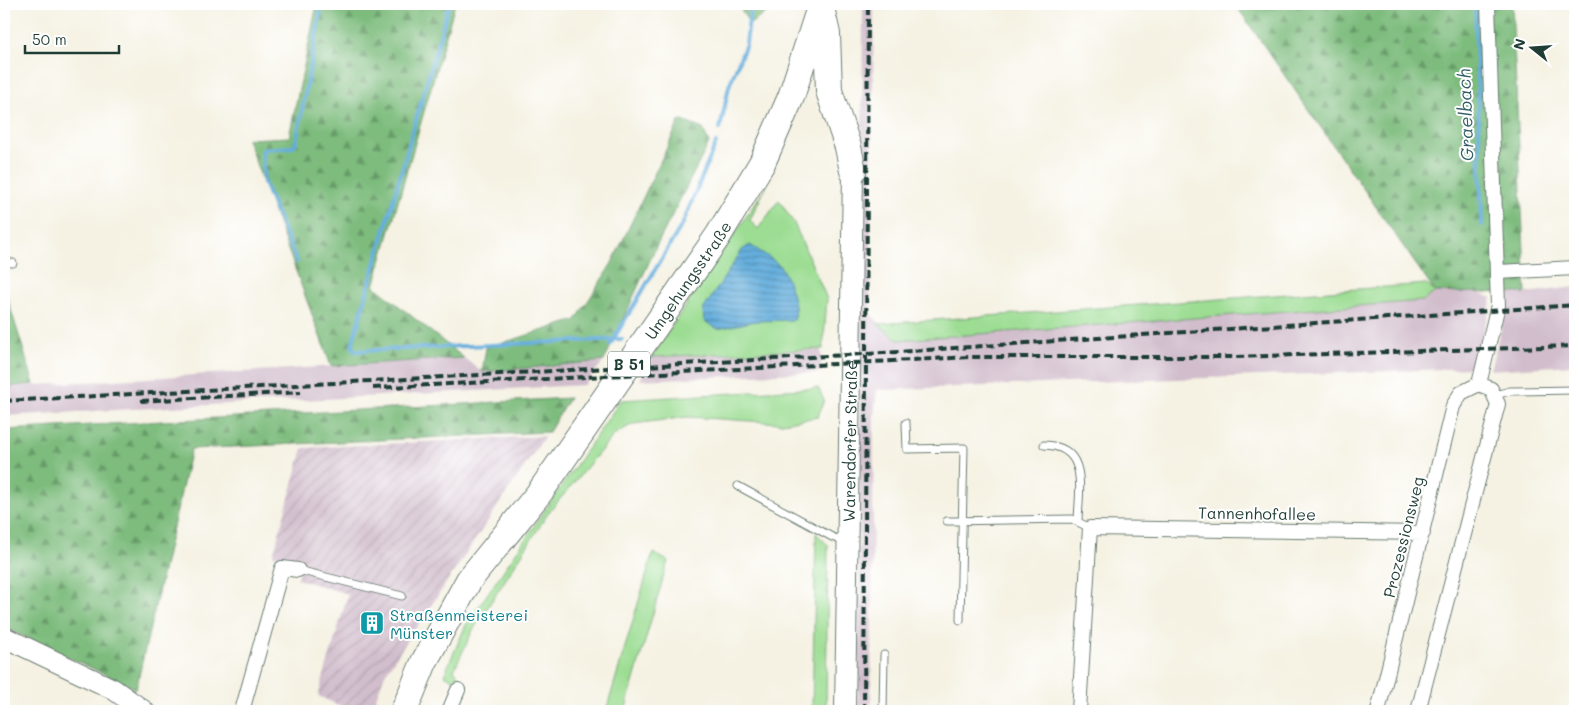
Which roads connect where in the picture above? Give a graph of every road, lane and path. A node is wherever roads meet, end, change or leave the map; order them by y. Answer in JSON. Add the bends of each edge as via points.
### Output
{"nodes":[{"id":1,"x":1488,"y":4,"type":"edge"},
{"id":2,"x":821,"y":6,"type":"edge"},
{"id":3,"x":853,"y":171,"type":"joint"},
{"id":4,"x":4,"y":262,"type":"edge"},
{"id":5,"x":13,"y":263,"type":"dead end"},
{"id":6,"x":1575,"y":268,"type":"edge"},
{"id":7,"x":1498,"y":272,"type":"junction"},
{"id":8,"x":1479,"y":384,"type":"junction"},
{"id":9,"x":1575,"y":390,"type":"edge"},
{"id":10,"x":1495,"y":395,"type":"junction"},
{"id":11,"x":906,"y":423,"type":"dead end"},
{"id":12,"x":1044,"y":445,"type":"dead end"},
{"id":13,"x":738,"y":486,"type":"dead end"},
{"id":14,"x":540,"y":492,"type":"junction"},
{"id":15,"x":947,"y":521,"type":"dead end"},
{"id":16,"x":962,"y":521,"type":"junction"},
{"id":17,"x":1078,"y":521,"type":"junction"},
{"id":18,"x":1090,"y":528,"type":"junction"},
{"id":19,"x":1423,"y":533,"type":"junction"},
{"id":20,"x":849,"y":543,"type":"junction"},
{"id":21,"x":298,"y":570,"type":"joint"},
{"id":22,"x":469,"y":580,"type":"junction"},
{"id":23,"x":402,"y":596,"type":"dead end"},
{"id":24,"x":960,"y":620,"type":"dead end"},
{"id":25,"x":4,"y":637,"type":"edge"},
{"id":26,"x":884,"y":655,"type":"dead end"},
{"id":27,"x":458,"y":690,"type":"dead end"},
{"id":28,"x":144,"y":711,"type":"edge"},
{"id":29,"x":242,"y":711,"type":"edge"},
{"id":30,"x":388,"y":711,"type":"edge"},
{"id":31,"x":404,"y":711,"type":"edge"},
{"id":32,"x":420,"y":711,"type":"edge"},
{"id":33,"x":449,"y":711,"type":"edge"},
{"id":34,"x":846,"y":711,"type":"edge"},
{"id":35,"x":883,"y":711,"type":"edge"},
{"id":36,"x":1079,"y":711,"type":"edge"},
{"id":37,"x":1378,"y":711,"type":"edge"},
{"id":38,"x":1418,"y":711,"type":"edge"}],
"edges":[{"from":1,"to":7,"type":"street"},
{"from":2,"to":3,"type":"highway","via":[[827,34],[829,91]]},
{"from":2,"to":14,"type":"highway","name":"Umgehungsstraße","number":"B 51","via":[[792,96],[767,153],[718,236]]},
{"from":3,"to":20,"type":"main road","name":"Warendorfer Straße"},
{"from":4,"to":5,"type":"lane"},
{"from":6,"to":7,"type":"street"},
{"from":7,"to":8,"type":"street","via":[[1498,305]]},
{"from":8,"to":10,"type":"street","via":[[1491,389]]},
{"from":8,"to":19,"type":"street","name":"Prozessionsweg","via":[[1461,393],[1453,406]]},
{"from":9,"to":10,"type":"lane","via":[[1510,391]]},
{"from":10,"to":38,"type":"street","via":[[1498,404]]},
{"from":11,"to":16,"type":"lane","via":[[906,449],[964,448]]},
{"from":12,"to":17,"type":"lane","via":[[1068,450],[1076,461],[1079,473]]},
{"from":13,"to":20,"type":"lane"},
{"from":14,"to":22,"type":"highway","name":"Umgehungsstraße","number":"B 51"},
{"from":14,"to":32,"type":"highway","name":"Umgehungsstraße","number":"B 51","via":[[512,548],[471,611]]},
{"from":15,"to":16,"type":"lane","name":"Tannenhofallee"},
{"from":16,"to":17,"type":"lane","name":"Tannenhofallee"},
{"from":16,"to":24,"type":"lane"},
{"from":17,"to":18,"type":"lane","name":"Tannenhofallee"},
{"from":18,"to":19,"type":"street","name":"Tannenhofallee"},
{"from":18,"to":36,"type":"street"},
{"from":19,"to":37,"type":"street","name":"Prozessionsweg"},
{"from":20,"to":34,"type":"main road","name":"Warendorfer Straße"},
{"from":21,"to":23,"type":"lane"},
{"from":21,"to":29,"type":"street","via":[[282,568]]},
{"from":22,"to":30,"type":"highway","via":[[412,657]]},
{"from":22,"to":31,"type":"highway","name":"Umgehungsstraße","number":"B 51","via":[[424,662]]},
{"from":25,"to":28,"type":"main road","via":[[113,689]]},
{"from":26,"to":35,"type":"lane"},
{"from":27,"to":33,"type":"street"}]}
